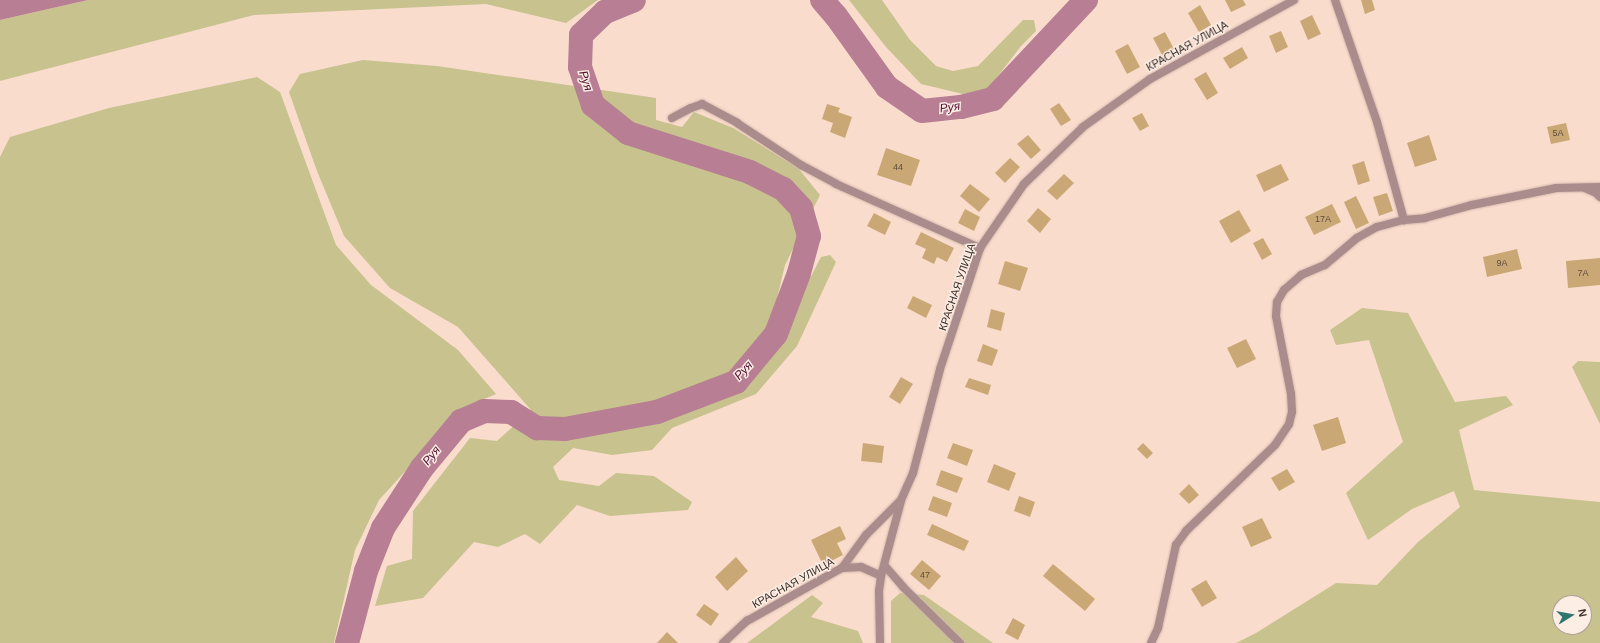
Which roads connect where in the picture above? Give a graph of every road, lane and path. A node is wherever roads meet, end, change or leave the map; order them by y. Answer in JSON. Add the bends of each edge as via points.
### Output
{"nodes":[{"id":1,"x":1294,"y":0,"type":"edge"},
{"id":2,"x":1335,"y":0,"type":"edge"},
{"id":3,"x":672,"y":118,"type":"dead end"},
{"id":4,"x":1581,"y":186,"type":"junction"},
{"id":5,"x":1600,"y":187,"type":"edge"},
{"id":6,"x":1600,"y":197,"type":"edge"},
{"id":7,"x":1404,"y":220,"type":"junction"},
{"id":8,"x":980,"y":248,"type":"junction"},
{"id":9,"x":901,"y":500,"type":"junction"},
{"id":10,"x":885,"y":566,"type":"junction"},
{"id":11,"x":842,"y":568,"type":"junction"},
{"id":12,"x":881,"y":576,"type":"junction"},
{"id":13,"x":723,"y":643,"type":"edge"},
{"id":14,"x":880,"y":643,"type":"edge"},
{"id":15,"x":960,"y":643,"type":"edge"},
{"id":16,"x":1151,"y":643,"type":"edge"}],
"edges":[{"from":1,"to":8,"type":"street","name":"КРАСНАЯ УЛИЦА","via":[[1150,79],[1083,127],[1024,184]]},
{"from":2,"to":7,"type":"street","via":[[1377,122]]},
{"from":3,"to":8,"type":"street","via":[[702,104],[836,184]]},
{"from":4,"to":5,"type":"street"},
{"from":4,"to":6,"type":"street"},
{"from":4,"to":7,"type":"street","via":[[1556,188],[1472,205],[1425,218]]},
{"from":7,"to":16,"type":"street","via":[[1376,227],[1357,238],[1325,265],[1301,275],[1284,290],[1277,302],[1276,316],[1291,394],[1292,412],[1289,424],[1275,445],[1186,531],[1176,545],[1158,628]]},
{"from":8,"to":9,"type":"street","name":"КРАСНАЯ УЛИЦА","via":[[940,369],[913,473]]},
{"from":9,"to":10,"type":"street"},
{"from":9,"to":11,"type":"street","name":"КРАСНАЯ УЛИЦА","via":[[866,535]]},
{"from":10,"to":12,"type":"street"},
{"from":10,"to":15,"type":"street"},
{"from":11,"to":12,"type":"street","via":[[861,567]]},
{"from":11,"to":13,"type":"street","name":"КРАСНАЯ УЛИЦА","via":[[747,621]]},
{"from":12,"to":14,"type":"street"}]}
